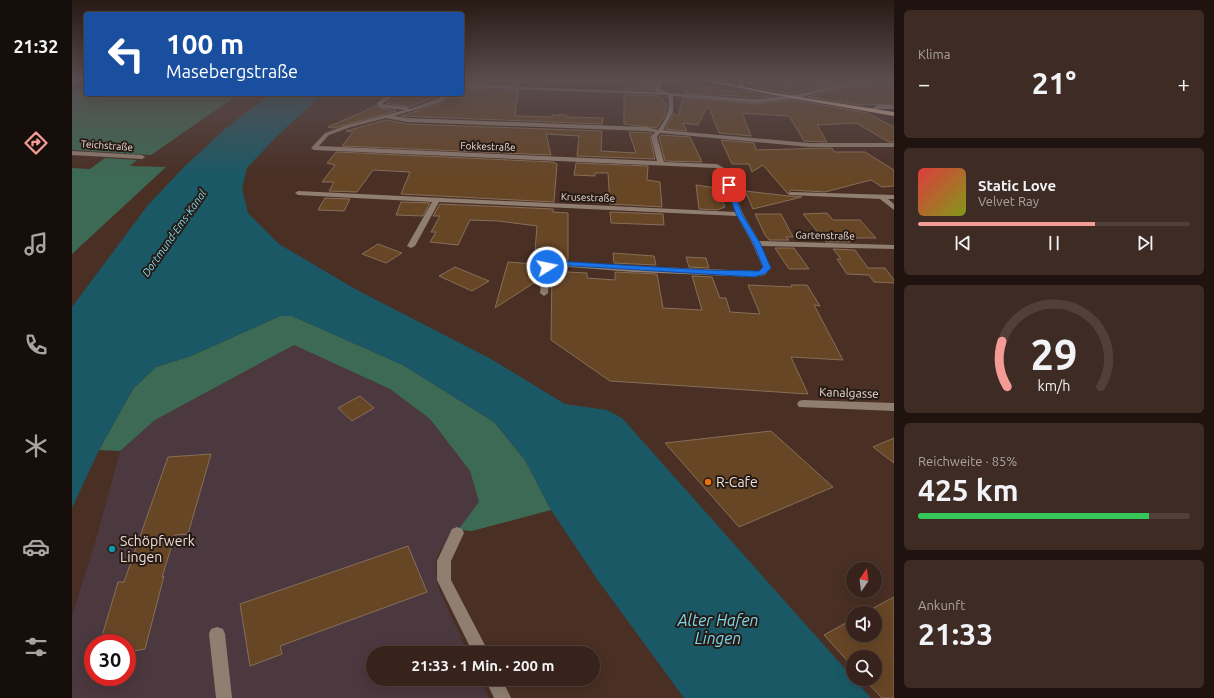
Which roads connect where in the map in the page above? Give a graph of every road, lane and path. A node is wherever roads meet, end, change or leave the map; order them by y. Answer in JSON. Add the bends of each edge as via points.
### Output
{"nodes":[{"id":1,"x":407,"y":112,"type":"edge"},
{"id":2,"x":671,"y":112,"type":"edge"},
{"id":3,"x":879,"y":112,"type":"edge"},
{"id":4,"x":894,"y":114,"type":"edge"},
{"id":5,"x":387,"y":117,"type":"junction"},
{"id":6,"x":659,"y":132,"type":"junction"},
{"id":7,"x":894,"y":145,"type":"edge"},
{"id":8,"x":72,"y":153,"type":"edge"},
{"id":9,"x":142,"y":157,"type":"dead end"},
{"id":10,"x":661,"y":163,"type":"junction"},
{"id":11,"x":298,"y":193,"type":"dead end"},
{"id":12,"x":792,"y":194,"type":"dead end"},
{"id":13,"x":882,"y":197,"type":"junction"},
{"id":14,"x":894,"y":197,"type":"edge"},
{"id":15,"x":436,"y":201,"type":"junction"},
{"id":16,"x":894,"y":208,"type":"edge"},
{"id":17,"x":739,"y":214,"type":"junction"},
{"id":18,"x":756,"y":243,"type":"junction"},
{"id":19,"x":411,"y":246,"type":"dead end"},
{"id":20,"x":894,"y":247,"type":"edge"},
{"id":21,"x":544,"y":293,"type":"dead end"},
{"id":22,"x":803,"y":404,"type":"dead end"},
{"id":23,"x":894,"y":407,"type":"edge"},
{"id":24,"x":457,"y":533,"type":"dead end"},
{"id":25,"x":217,"y":634,"type":"dead end"},
{"id":26,"x":477,"y":646,"type":"edge"},
{"id":27,"x":497,"y":686,"type":"edge"},
{"id":28,"x":224,"y":698,"type":"edge"},
{"id":29,"x":503,"y":698,"type":"edge"}],
"edges":[{"from":1,"to":5,"type":"street"},
{"from":2,"to":6,"type":"street"},
{"from":3,"to":4,"type":"main road"},
{"from":5,"to":6,"type":"street","via":[[407,120],[628,128]]},
{"from":5,"to":10,"type":"street","name":"Fokkestraße","via":[[327,134],[314,148]]},
{"from":6,"to":7,"type":"street","via":[[820,146]]},
{"from":6,"to":10,"type":"street","via":[[654,137]]},
{"from":8,"to":9,"type":"street","name":"Teichstraße"},
{"from":10,"to":17,"type":"street","name":"Fokkestraße","via":[[717,166],[724,170]]},
{"from":11,"to":15,"type":"street","name":"Krusestraße"},
{"from":12,"to":13,"type":"street"},
{"from":13,"to":14,"type":"street"},
{"from":13,"to":16,"type":"street"},
{"from":15,"to":17,"type":"street","name":"Krusestraße"},
{"from":15,"to":19,"type":"street"},
{"from":17,"to":18,"type":"street","name":"Fokkestraße"},
{"from":18,"to":20,"type":"street","name":"Gartenstraße"},
{"from":18,"to":21,"type":"street","name":"Fokkestraße","via":[[767,268],[762,273],[700,272],[556,263],[547,267]]},
{"from":22,"to":23,"type":"street","name":"Kanalgasse"},
{"from":24,"to":26,"type":"street","via":[[444,561],[444,580]]},
{"from":25,"to":28,"type":"street"},
{"from":27,"to":29,"type":"street"}]}
